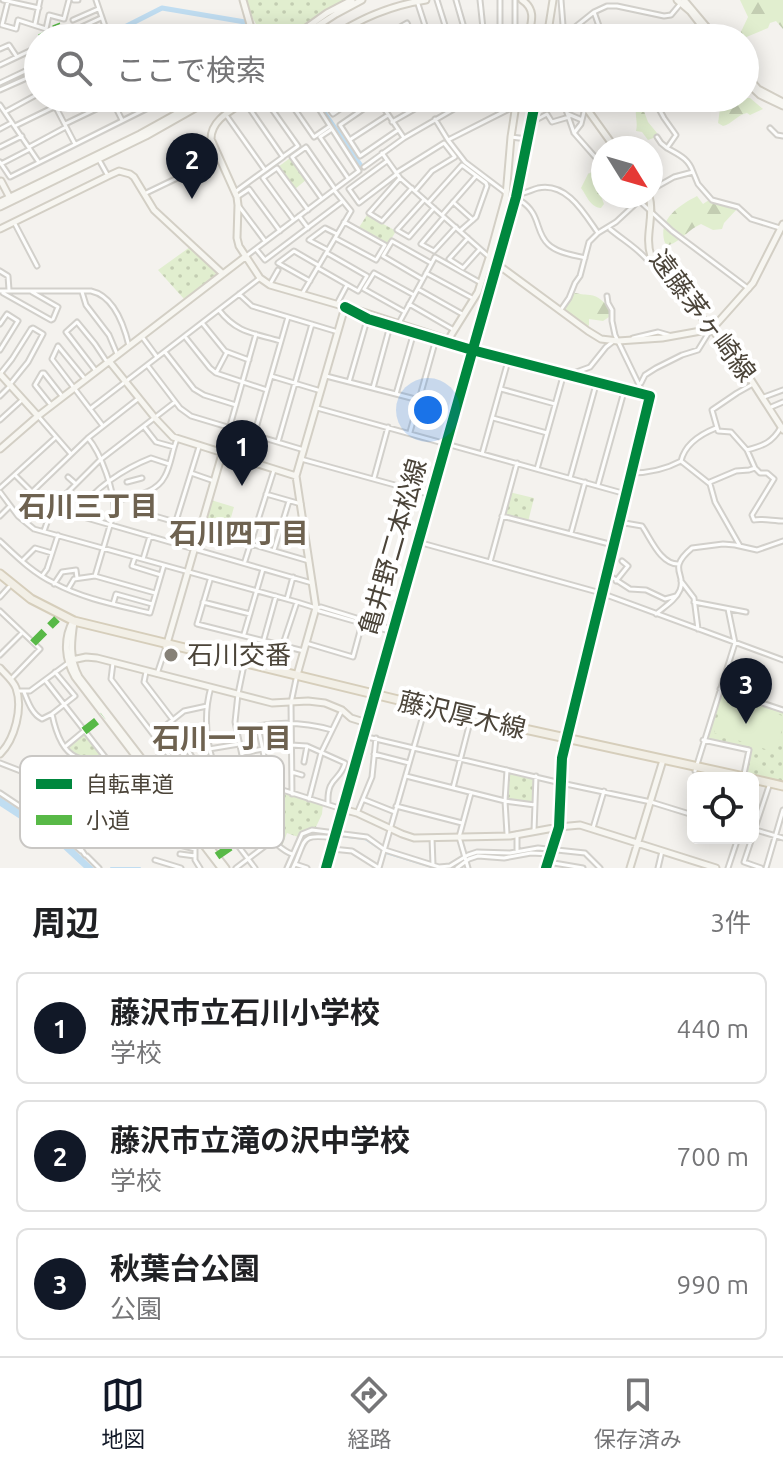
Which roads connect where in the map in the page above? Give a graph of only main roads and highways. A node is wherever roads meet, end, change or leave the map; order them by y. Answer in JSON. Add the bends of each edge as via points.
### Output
{"nodes":[{"id":1,"x":0,"y":577,"type":"edge"},
{"id":2,"x":73,"y":623,"type":"junction"},
{"id":3,"x":166,"y":645,"type":"junction"},
{"id":4,"x":297,"y":677,"type":"junction"},
{"id":5,"x":374,"y":696,"type":"junction"},
{"id":6,"x":566,"y":741,"type":"junction"},
{"id":7,"x":695,"y":768,"type":"junction"},
{"id":8,"x":704,"y":772,"type":"edge"},
{"id":9,"x":714,"y":772,"type":"edge"},
{"id":10,"x":759,"y":782,"type":"edge"},
{"id":11,"x":759,"y":783,"type":"edge"},
{"id":12,"x":783,"y":788,"type":"edge"}],
"edges":[{"from":1,"to":2,"type":"main road","name":"藤沢厚木線"},
{"from":1,"to":2,"type":"main road","name":"藤沢厚木線","via":[[41,610]]},
{"from":2,"to":3,"type":"main road","name":"藤沢厚木線"},
{"from":3,"to":4,"type":"main road","name":"藤沢厚木線"},
{"from":3,"to":4,"type":"main road","name":"藤沢厚木線"},
{"from":4,"to":5,"type":"main road","name":"藤沢厚木線"},
{"from":5,"to":6,"type":"main road","name":"藤沢厚木線"},
{"from":5,"to":6,"type":"main road","name":"藤沢厚木線","via":[[424,712]]},
{"from":6,"to":7,"type":"main road","name":"藤沢厚木線"},
{"from":7,"to":8,"type":"main road","name":"藤沢厚木線"},
{"from":7,"to":9,"type":"main road","name":"藤沢厚木線"},
{"from":10,"to":12,"type":"main road","name":"藤沢厚木線"},
{"from":11,"to":12,"type":"main road","name":"藤沢厚木線"}]}
